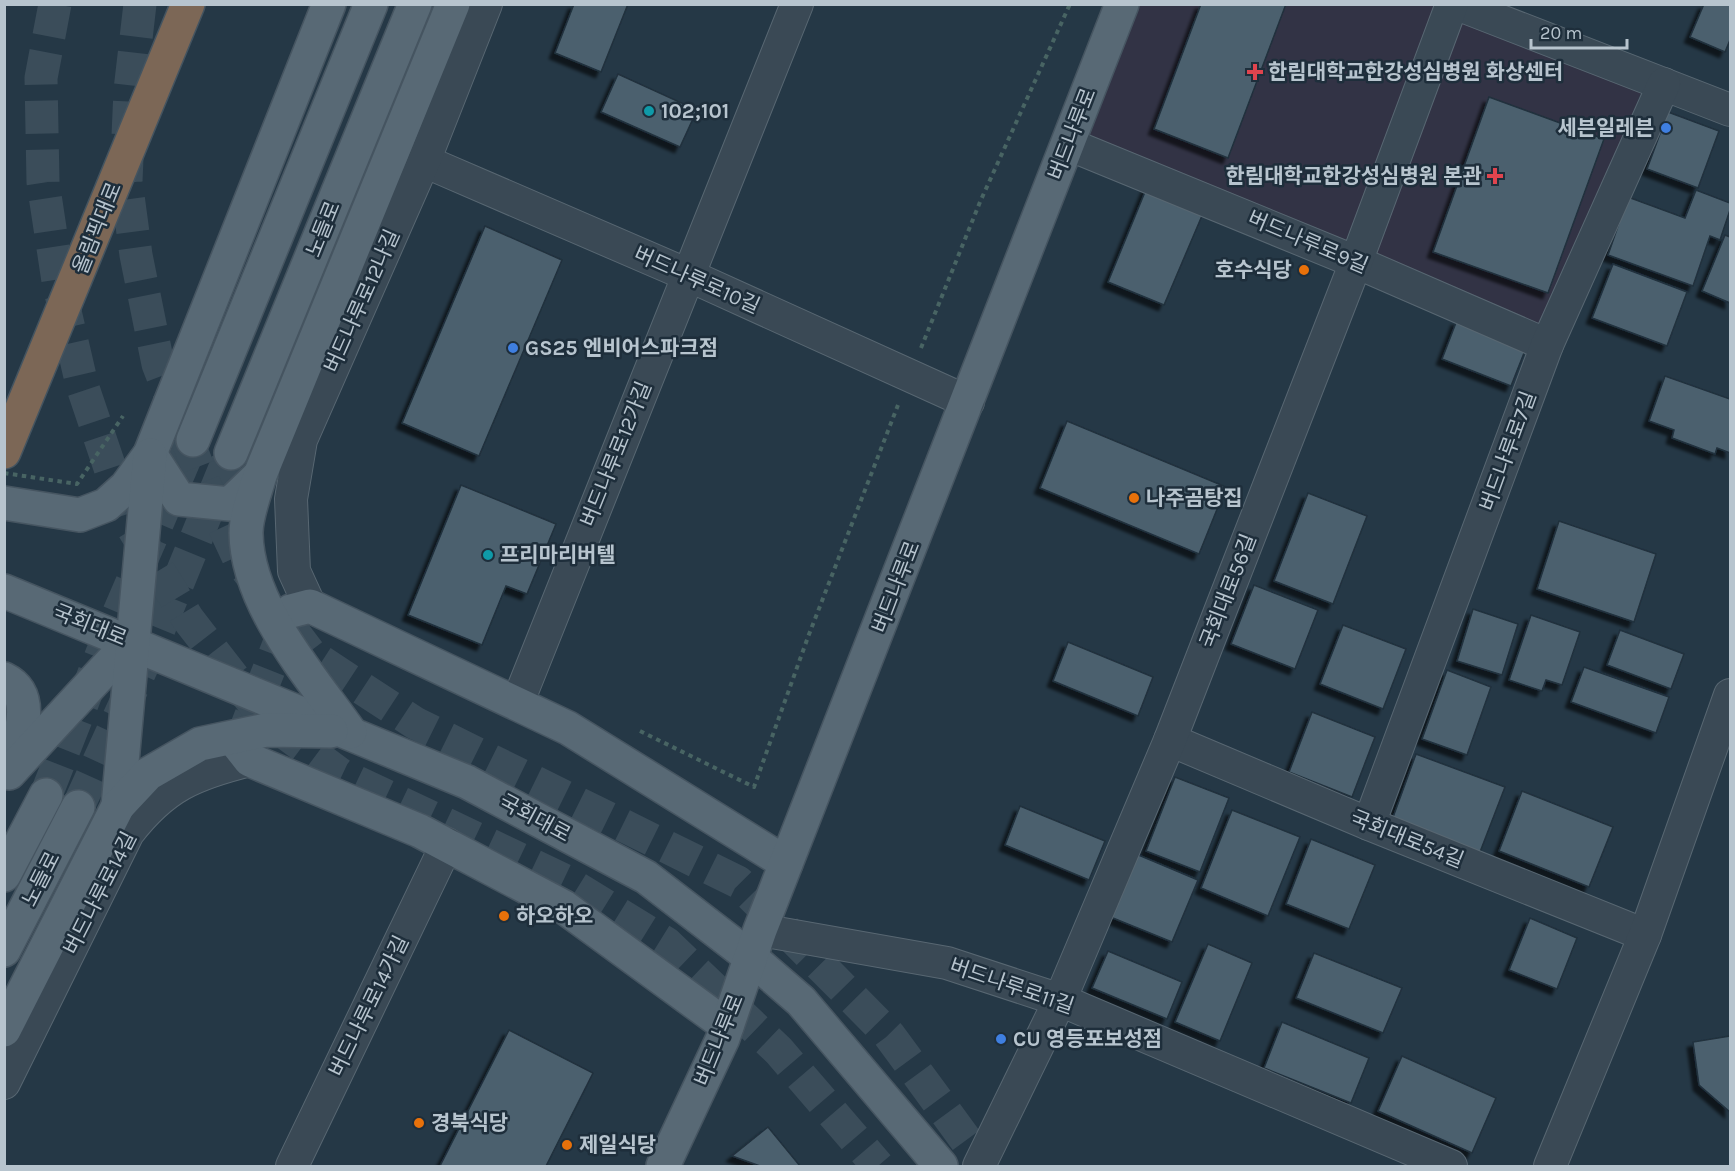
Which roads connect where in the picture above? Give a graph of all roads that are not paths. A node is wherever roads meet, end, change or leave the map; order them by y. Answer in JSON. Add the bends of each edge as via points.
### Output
{"nodes":[{"id":1,"x":188,"y":4,"type":"edge"},
{"id":2,"x":329,"y":4,"type":"edge"},
{"id":3,"x":371,"y":4,"type":"edge"},
{"id":4,"x":415,"y":4,"type":"edge"},
{"id":5,"x":453,"y":4,"type":"edge"},
{"id":6,"x":486,"y":4,"type":"edge"},
{"id":7,"x":797,"y":4,"type":"edge"},
{"id":8,"x":1122,"y":4,"type":"edge"},
{"id":9,"x":1454,"y":4,"type":"edge"},
{"id":10,"x":1664,"y":84,"type":"junction"},
{"id":11,"x":1731,"y":110,"type":"edge"},
{"id":12,"x":1068,"y":144,"type":"junction"},
{"id":13,"x":424,"y":161,"type":"junction"},
{"id":14,"x":1356,"y":262,"type":"junction"},
{"id":15,"x":688,"y":275,"type":"junction"},
{"id":16,"x":1547,"y":345,"type":"junction"},
{"id":17,"x":968,"y":402,"type":"junction"},
{"id":18,"x":193,"y":440,"type":"tunnel mouth"},
{"id":19,"x":4,"y":452,"type":"edge"},
{"id":20,"x":231,"y":453,"type":"tunnel mouth"},
{"id":21,"x":150,"y":454,"type":"junction"},
{"id":22,"x":260,"y":475,"type":"junction"},
{"id":23,"x":4,"y":503,"type":"edge"},
{"id":24,"x":4,"y":591,"type":"edge"},
{"id":25,"x":301,"y":609,"type":"joint"},
{"id":26,"x":131,"y":641,"type":"junction"},
{"id":27,"x":4,"y":679,"type":"edge"},
{"id":28,"x":1731,"y":694,"type":"edge"},
{"id":29,"x":517,"y":704,"type":"junction"},
{"id":30,"x":350,"y":732,"type":"junction"},
{"id":31,"x":1170,"y":740,"type":"junction"},
{"id":32,"x":244,"y":753,"type":"joint"},
{"id":33,"x":7,"y":777,"type":"edge"},
{"id":34,"x":46,"y":795,"type":"tunnel mouth"},
{"id":35,"x":118,"y":806,"type":"junction"},
{"id":36,"x":78,"y":807,"type":"tunnel mouth"},
{"id":37,"x":1369,"y":824,"type":"junction"},
{"id":38,"x":447,"y":844,"type":"junction"},
{"id":39,"x":786,"y":864,"type":"junction"},
{"id":40,"x":4,"y":875,"type":"edge"},
{"id":41,"x":1645,"y":935,"type":"junction"},
{"id":42,"x":755,"y":944,"type":"junction"},
{"id":43,"x":4,"y":950,"type":"edge"},
{"id":44,"x":1060,"y":1000,"type":"junction"},
{"id":45,"x":727,"y":1026,"type":"junction"},
{"id":46,"x":4,"y":1030,"type":"edge"},
{"id":47,"x":4,"y":1083,"type":"edge"},
{"id":48,"x":292,"y":1167,"type":"edge"},
{"id":49,"x":663,"y":1167,"type":"edge"},
{"id":50,"x":941,"y":1167,"type":"edge"},
{"id":51,"x":979,"y":1167,"type":"edge"},
{"id":52,"x":1450,"y":1167,"type":"edge"},
{"id":53,"x":1550,"y":1167,"type":"edge"}],
"edges":[{"from":1,"to":19,"type":"highway","name":"올림픽대로"},
{"from":2,"to":21,"type":"main road"},
{"from":3,"to":18,"type":"main road","name":"노들로"},
{"from":4,"to":20,"type":"main road","name":"노들로"},
{"from":5,"to":22,"type":"main road"},
{"from":6,"to":13,"type":"street","name":"버드나루로12나길"},
{"from":7,"to":15,"type":"street","name":"버드나루로12가길"},
{"from":8,"to":12,"type":"main road","name":"버드나루로"},
{"from":9,"to":10,"type":"street"},
{"from":9,"to":14,"type":"street","name":"국회대로56길"},
{"from":10,"to":11,"type":"street"},
{"from":10,"to":16,"type":"street","name":"버드나루로7길"},
{"from":12,"to":14,"type":"street","name":"버드나루로9길"},
{"from":12,"to":17,"type":"main road","name":"버드나루로"},
{"from":13,"to":15,"type":"street","name":"버드나루로10길"},
{"from":13,"to":25,"type":"street","name":"버드나루로12나길","via":[[301,440],[291,499],[294,571]]},
{"from":14,"to":16,"type":"street","name":"버드나루로9길"},
{"from":14,"to":31,"type":"street","name":"국회대로56길"},
{"from":15,"to":17,"type":"street","name":"버드나루로10길"},
{"from":15,"to":29,"type":"street","name":"버드나루로12가길"},
{"from":16,"to":37,"type":"street","name":"버드나루로7길"},
{"from":17,"to":39,"type":"main road","name":"버드나루로"},
{"from":21,"to":22,"type":"main road","via":[[179,499],[230,504]]},
{"from":21,"to":23,"type":"main road","via":[[126,487],[106,505],[80,515]]},
{"from":21,"to":26,"type":"main road"},
{"from":22,"to":30,"type":"main road","via":[[246,533],[256,588],[274,622]]},
{"from":24,"to":26,"type":"main road","name":"국회대로"},
{"from":25,"to":29,"type":"main road"},
{"from":26,"to":30,"type":"main road","name":"국회대로"},
{"from":26,"to":33,"type":"main road"},
{"from":26,"to":35,"type":"main road"},
{"from":27,"to":33,"type":"main road","via":[[13,683],[24,702],[22,729]]},
{"from":28,"to":41,"type":"street"},
{"from":29,"to":39,"type":"main road","via":[[568,728]]},
{"from":30,"to":35,"type":"main road","via":[[266,730],[200,744],[148,774]]},
{"from":30,"to":42,"type":"main road","name":"국회대로","via":[[467,782],[646,877]]},
{"from":31,"to":37,"type":"street","name":"국회대로54길"},
{"from":31,"to":44,"type":"street","name":"국회대로56길"},
{"from":32,"to":38,"type":"main road"},
{"from":32,"to":47,"type":"street","name":"버드나루로14길","via":[[171,789],[145,811],[128,833]]},
{"from":34,"to":40,"type":"main road","name":"노들로"},
{"from":35,"to":46,"type":"main road"},
{"from":36,"to":43,"type":"main road","name":"노들로"},
{"from":37,"to":41,"type":"street","name":"국회대로54길"},
{"from":38,"to":45,"type":"main road","via":[[564,907]]},
{"from":38,"to":48,"type":"street","name":"버드나루로14가길"},
{"from":39,"to":42,"type":"main road","name":"버드나루로"},
{"from":41,"to":53,"type":"street"},
{"from":42,"to":44,"type":"street","name":"버드나루로11길","via":[[947,963]]},
{"from":42,"to":45,"type":"main road","name":"버드나루로"},
{"from":42,"to":50,"type":"main road","name":"국회대로"},
{"from":44,"to":51,"type":"street","name":"국회대로56길"},
{"from":44,"to":52,"type":"street","name":"버드나루로11길"},
{"from":45,"to":49,"type":"main road","name":"버드나루로"}]}
